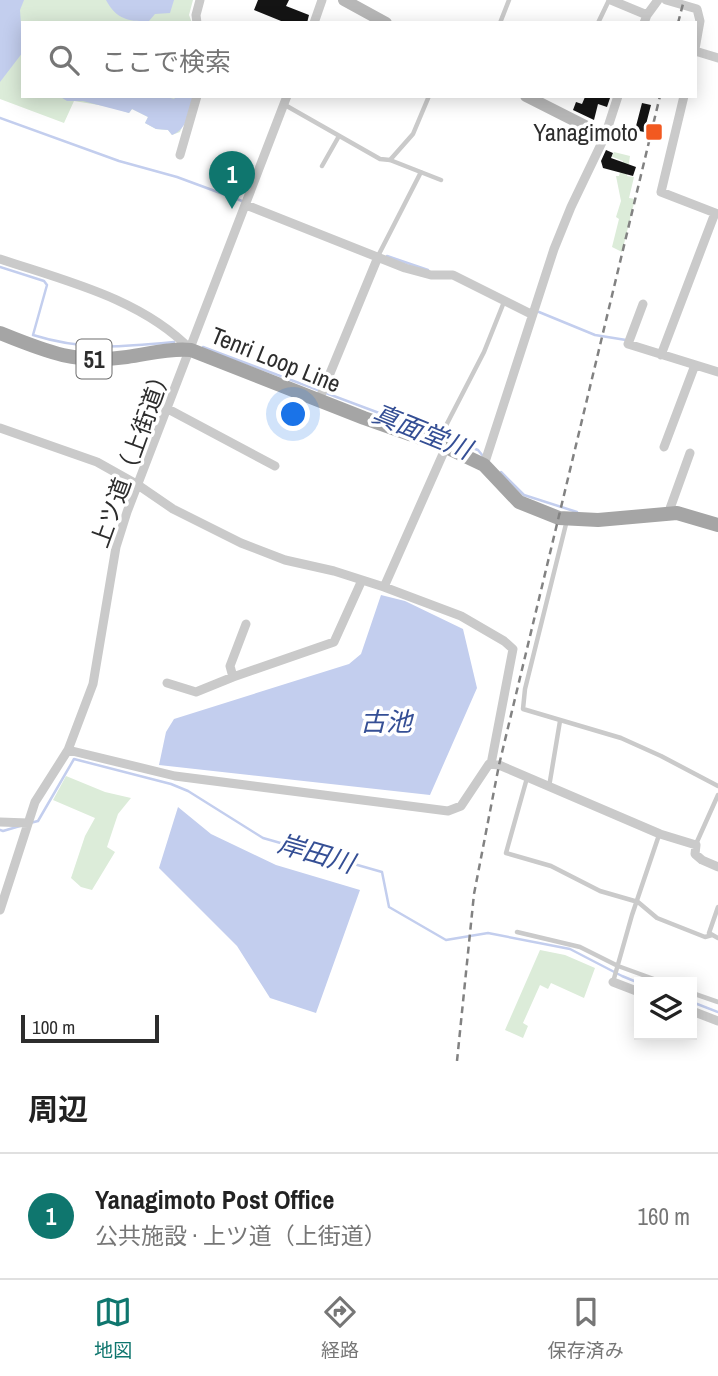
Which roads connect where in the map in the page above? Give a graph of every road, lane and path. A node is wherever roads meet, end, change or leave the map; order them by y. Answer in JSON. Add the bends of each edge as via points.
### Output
{"nodes":[{"id":1,"x":200,"y":0,"type":"edge"},
{"id":2,"x":323,"y":0,"type":"edge"},
{"id":3,"x":344,"y":0,"type":"edge"},
{"id":4,"x":509,"y":0,"type":"edge"},
{"id":5,"x":610,"y":0,"type":"edge"},
{"id":6,"x":658,"y":0,"type":"edge"},
{"id":7,"x":666,"y":0,"type":"edge"},
{"id":8,"x":645,"y":19,"type":"edge"},
{"id":9,"x":197,"y":21,"type":"edge"},
{"id":10,"x":315,"y":21,"type":"edge"},
{"id":11,"x":382,"y":21,"type":"edge"},
{"id":12,"x":501,"y":21,"type":"edge"},
{"id":13,"x":599,"y":21,"type":"edge"},
{"id":14,"x":697,"y":38,"type":"edge"},
{"id":15,"x":697,"y":51,"type":"edge"},
{"id":16,"x":718,"y":58,"type":"edge"},
{"id":17,"x":196,"y":98,"type":"edge"},
{"id":18,"x":428,"y":98,"type":"edge"},
{"id":19,"x":535,"y":98,"type":"edge"},
{"id":20,"x":617,"y":98,"type":"edge"},
{"id":21,"x":684,"y":98,"type":"edge"},
{"id":22,"x":286,"y":101,"type":"edge"},
{"id":23,"x":552,"y":102,"type":"edge"},
{"id":24,"x":605,"y":135,"type":"junction"},
{"id":25,"x":339,"y":136,"type":"junction"},
{"id":26,"x":180,"y":155,"type":"dead end"},
{"id":27,"x":390,"y":160,"type":"junction"},
{"id":28,"x":322,"y":166,"type":"dead end"},
{"id":29,"x":421,"y":172,"type":"junction"},
{"id":30,"x":441,"y":180,"type":"dead end"},
{"id":31,"x":246,"y":205,"type":"junction"},
{"id":32,"x":716,"y":214,"type":"edge"},
{"id":33,"x":378,"y":257,"type":"junction"},
{"id":34,"x":0,"y":259,"type":"edge"},
{"id":35,"x":504,"y":302,"type":"junction"},
{"id":36,"x":643,"y":304,"type":"dead end"},
{"id":37,"x":531,"y":314,"type":"junction"},
{"id":38,"x":0,"y":333,"type":"edge"},
{"id":39,"x":191,"y":350,"type":"junction"},
{"id":40,"x":661,"y":355,"type":"junction"},
{"id":41,"x":695,"y":365,"type":"junction"},
{"id":42,"x":718,"y":372,"type":"edge"},
{"id":43,"x":319,"y":400,"type":"junction"},
{"id":44,"x":168,"y":409,"type":"junction"},
{"id":45,"x":0,"y":428,"type":"edge"},
{"id":46,"x":442,"y":445,"type":"junction"},
{"id":47,"x":664,"y":447,"type":"dead end"},
{"id":48,"x":690,"y":453,"type":"dead end"},
{"id":49,"x":484,"y":465,"type":"junction"},
{"id":50,"x":275,"y":466,"type":"dead end"},
{"id":51,"x":138,"y":485,"type":"junction"},
{"id":52,"x":668,"y":514,"type":"junction"},
{"id":53,"x":567,"y":519,"type":"junction"},
{"id":54,"x":718,"y":526,"type":"edge"},
{"id":55,"x":362,"y":580,"type":"junction"},
{"id":56,"x":384,"y":587,"type":"junction"},
{"id":57,"x":246,"y":624,"type":"dead end"},
{"id":58,"x":233,"y":677,"type":"junction"},
{"id":59,"x":167,"y":683,"type":"dead end"},
{"id":60,"x":560,"y":721,"type":"junction"},
{"id":61,"x":68,"y":750,"type":"junction"},
{"id":62,"x":491,"y":764,"type":"junction"},
{"id":63,"x":527,"y":778,"type":"junction"},
{"id":64,"x":718,"y":786,"type":"edge"},
{"id":65,"x":549,"y":788,"type":"junction"},
{"id":66,"x":718,"y":795,"type":"edge"},
{"id":67,"x":0,"y":822,"type":"edge"},
{"id":68,"x":28,"y":822,"type":"junction"},
{"id":69,"x":660,"y":834,"type":"junction"},
{"id":70,"x":696,"y":845,"type":"junction"},
{"id":71,"x":718,"y":867,"type":"edge"},
{"id":72,"x":638,"y":902,"type":"junction"},
{"id":73,"x":718,"y":907,"type":"edge"},
{"id":74,"x":0,"y":910,"type":"edge"},
{"id":75,"x":517,"y":932,"type":"dead end"},
{"id":76,"x":712,"y":935,"type":"junction"},
{"id":77,"x":718,"y":938,"type":"edge"},
{"id":78,"x":618,"y":966,"type":"junction"},
{"id":79,"x":648,"y":977,"type":"edge"},
{"id":80,"x":613,"y":982,"type":"joint"},
{"id":81,"x":634,"y":990,"type":"edge"},
{"id":82,"x":697,"y":995,"type":"edge"},
{"id":83,"x":718,"y":1002,"type":"edge"},
{"id":84,"x":697,"y":1013,"type":"edge"},
{"id":85,"x":718,"y":1021,"type":"edge"}],
"edges":[{"from":1,"to":9,"type":"street"},
{"from":2,"to":10,"type":"street"},
{"from":3,"to":11,"type":"main road"},
{"from":4,"to":12,"type":"lane"},
{"from":5,"to":8,"type":"street"},
{"from":5,"to":13,"type":"lane"},
{"from":6,"to":8,"type":"street"},
{"from":7,"to":14,"type":"street","via":[[696,9],[700,21]]},
{"from":15,"to":16,"type":"street"},
{"from":17,"to":26,"type":"street"},
{"from":18,"to":27,"type":"lane","via":[[414,134]]},
{"from":19,"to":23,"type":"main road"},
{"from":20,"to":24,"type":"street"},
{"from":21,"to":32,"type":"street","via":[[661,191]]},
{"from":22,"to":25,"type":"lane"},
{"from":22,"to":31,"type":"street","name":"上ツ道（上街道）"},
{"from":23,"to":24,"type":"main road"},
{"from":24,"to":37,"type":"street","via":[[571,206]]},
{"from":25,"to":27,"type":"lane"},
{"from":25,"to":28,"type":"lane"},
{"from":27,"to":29,"type":"lane"},
{"from":29,"to":30,"type":"lane"},
{"from":29,"to":33,"type":"lane"},
{"from":31,"to":33,"type":"street"},
{"from":31,"to":39,"type":"street","name":"上ツ道（上街道）"},
{"from":32,"to":40,"type":"street"},
{"from":33,"to":35,"type":"street","via":[[431,275],[453,275]]},
{"from":33,"to":43,"type":"street"},
{"from":34,"to":39,"type":"street","via":[[134,308]]},
{"from":35,"to":37,"type":"street"},
{"from":35,"to":46,"type":"lane"},
{"from":36,"to":40,"type":"street","via":[[628,344]]},
{"from":37,"to":49,"type":"street"},
{"from":38,"to":39,"type":"main road","name":"Tenri Loop Line","number":"51","via":[[59,356],[95,359]]},
{"from":39,"to":43,"type":"main road","name":"Tenri Loop Line","number":"51"},
{"from":39,"to":44,"type":"street","name":"上ツ道（上街道）"},
{"from":40,"to":41,"type":"street"},
{"from":41,"to":42,"type":"street"},
{"from":41,"to":47,"type":"street"},
{"from":43,"to":46,"type":"main road","name":"Tenri Loop Line","number":"51"},
{"from":44,"to":50,"type":"street"},
{"from":44,"to":51,"type":"street","name":"上ツ道（上街道）"},
{"from":45,"to":51,"type":"street","via":[[97,462]]},
{"from":46,"to":49,"type":"main road","name":"Tenri Loop Line","number":"51"},
{"from":46,"to":56,"type":"street"},
{"from":48,"to":52,"type":"street"},
{"from":49,"to":53,"type":"main road","name":"Tenri Loop Line","number":"51","via":[[519,502]]},
{"from":51,"to":55,"type":"street","via":[[173,509],[241,543]]},
{"from":51,"to":61,"type":"street","name":"上ツ道（上街道）","via":[[116,547],[93,684]]},
{"from":52,"to":53,"type":"main road","name":"Tenri Loop Line","number":"51"},
{"from":52,"to":54,"type":"main road","name":"Tenri Loop Line","number":"51"},
{"from":53,"to":60,"type":"lane","via":[[523,709]]},
{"from":55,"to":56,"type":"street"},
{"from":55,"to":58,"type":"street","via":[[334,642]]},
{"from":56,"to":62,"type":"street","via":[[461,616],[513,649]]},
{"from":57,"to":58,"type":"street","via":[[230,666]]},
{"from":58,"to":59,"type":"street","via":[[196,692]]},
{"from":60,"to":64,"type":"lane","via":[[621,738]]},
{"from":60,"to":65,"type":"lane"},
{"from":61,"to":62,"type":"street","via":[[175,776],[448,811],[461,806]]},
{"from":61,"to":68,"type":"street","name":"上ツ道（上街道）","via":[[35,802]]},
{"from":62,"to":63,"type":"street"},
{"from":63,"to":65,"type":"street"},
{"from":63,"to":72,"type":"lane","via":[[506,853]]},
{"from":65,"to":69,"type":"street"},
{"from":66,"to":70,"type":"lane"},
{"from":67,"to":68,"type":"street"},
{"from":68,"to":74,"type":"street","name":"上ツ道（上街道）"},
{"from":69,"to":70,"type":"street"},
{"from":69,"to":72,"type":"lane"},
{"from":70,"to":71,"type":"street","via":[[695,854]]},
{"from":72,"to":76,"type":"lane","via":[[657,918],[705,937]]},
{"from":72,"to":78,"type":"lane"},
{"from":73,"to":76,"type":"lane"},
{"from":75,"to":78,"type":"lane","via":[[580,947]]},
{"from":76,"to":77,"type":"lane"},
{"from":78,"to":79,"type":"lane"},
{"from":78,"to":80,"type":"lane"},
{"from":80,"to":81,"type":"street"},
{"from":82,"to":83,"type":"lane"},
{"from":84,"to":85,"type":"street"}]}
